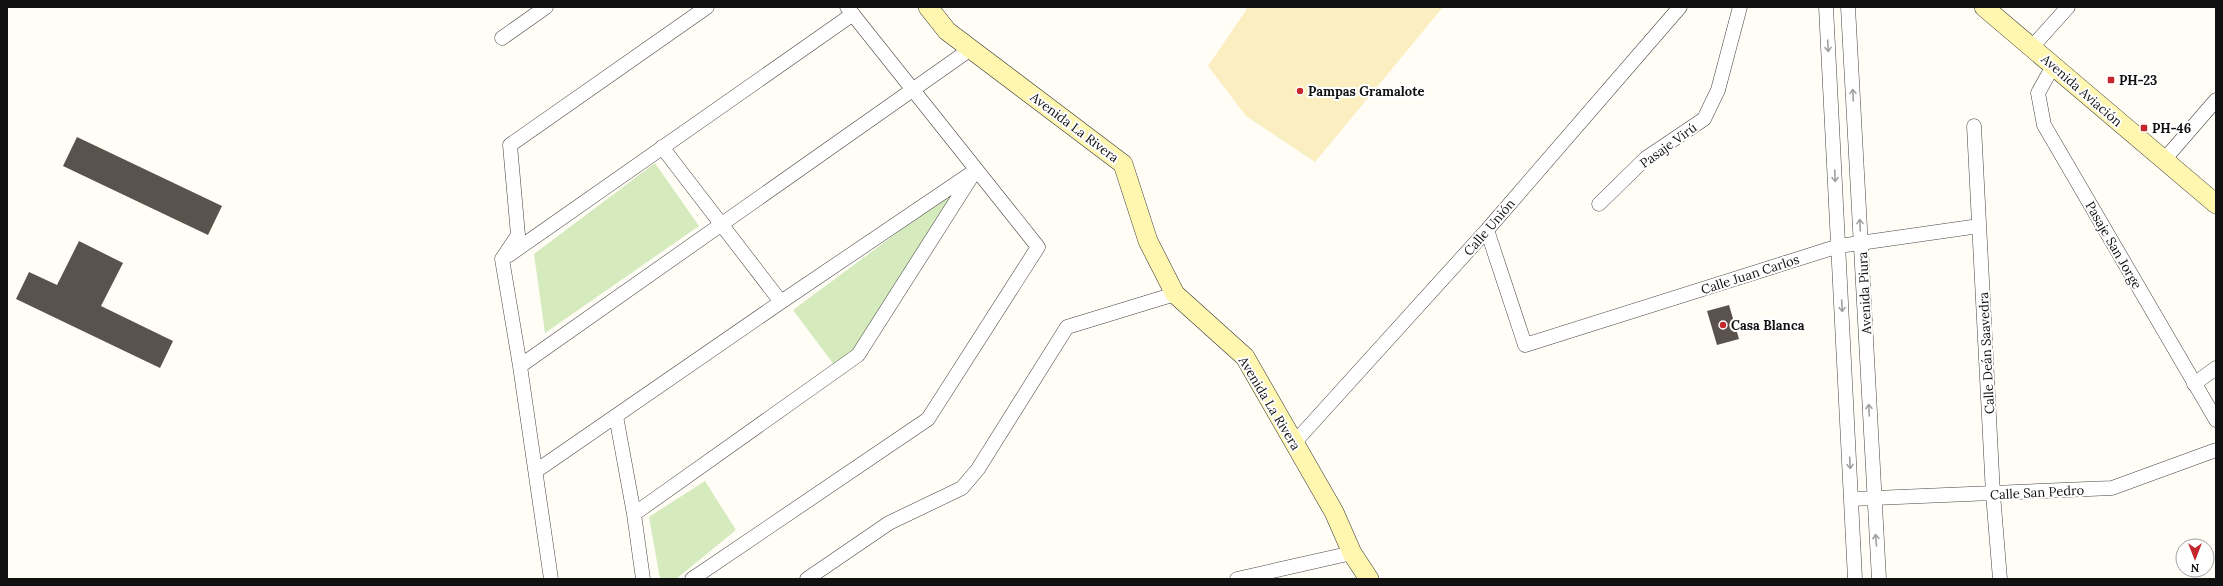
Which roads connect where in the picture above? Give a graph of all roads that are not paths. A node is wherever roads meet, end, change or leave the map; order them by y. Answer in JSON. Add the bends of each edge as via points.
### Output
{"nodes":[{"id":1,"x":546,"y":7,"type":"edge"},
{"id":2,"x":707,"y":7,"type":"edge"},
{"id":3,"x":928,"y":7,"type":"edge"},
{"id":4,"x":1680,"y":7,"type":"edge"},
{"id":5,"x":1740,"y":7,"type":"edge"},
{"id":6,"x":1826,"y":7,"type":"edge"},
{"id":7,"x":1848,"y":7,"type":"edge"},
{"id":8,"x":1984,"y":7,"type":"edge"},
{"id":9,"x":2068,"y":7,"type":"edge"},
{"id":10,"x":850,"y":11,"type":"edge"},
{"id":11,"x":502,"y":38,"type":"dead end"},
{"id":12,"x":2032,"y":47,"type":"junction"},
{"id":13,"x":972,"y":48,"type":"junction"},
{"id":14,"x":2053,"y":66,"type":"junction"},
{"id":15,"x":913,"y":91,"type":"junction"},
{"id":16,"x":2216,"y":100,"type":"edge"},
{"id":17,"x":1974,"y":126,"type":"dead end"},
{"id":18,"x":662,"y":147,"type":"junction"},
{"id":19,"x":2164,"y":160,"type":"junction"},
{"id":20,"x":976,"y":170,"type":"junction"},
{"id":21,"x":1599,"y":204,"type":"dead end"},
{"id":22,"x":2216,"y":204,"type":"edge"},
{"id":23,"x":720,"y":223,"type":"junction"},
{"id":24,"x":1979,"y":226,"type":"junction"},
{"id":25,"x":1487,"y":230,"type":"junction"},
{"id":26,"x":1861,"y":242,"type":"junction"},
{"id":27,"x":1839,"y":246,"type":"junction"},
{"id":28,"x":502,"y":259,"type":"junction"},
{"id":29,"x":1175,"y":294,"type":"junction"},
{"id":30,"x":781,"y":302,"type":"junction"},
{"id":31,"x":520,"y":366,"type":"junction"},
{"id":32,"x":2216,"y":368,"type":"edge"},
{"id":33,"x":2194,"y":384,"type":"junction"},
{"id":34,"x":616,"y":416,"type":"junction"},
{"id":35,"x":2216,"y":420,"type":"edge"},
{"id":36,"x":1294,"y":443,"type":"junction"},
{"id":37,"x":2216,"y":450,"type":"edge"},
{"id":38,"x":536,"y":471,"type":"junction"},
{"id":39,"x":1993,"y":494,"type":"junction"},
{"id":40,"x":1874,"y":498,"type":"junction"},
{"id":41,"x":1851,"y":499,"type":"junction"},
{"id":42,"x":634,"y":514,"type":"junction"},
{"id":43,"x":1352,"y":552,"type":"junction"},
{"id":44,"x":551,"y":579,"type":"edge"},
{"id":45,"x":643,"y":579,"type":"edge"},
{"id":46,"x":692,"y":579,"type":"edge"},
{"id":47,"x":807,"y":579,"type":"edge"},
{"id":48,"x":1237,"y":579,"type":"edge"},
{"id":49,"x":1369,"y":579,"type":"edge"},
{"id":50,"x":1855,"y":579,"type":"edge"},
{"id":51,"x":1879,"y":579,"type":"edge"},
{"id":52,"x":2000,"y":579,"type":"edge"}],
"edges":[{"from":1,"to":11,"type":"street"},
{"from":2,"to":28,"type":"street","via":[[510,145],[518,236]]},
{"from":3,"to":13,"type":"street","name":"Avenida La Rivera","via":[[947,31]]},
{"from":4,"to":25,"type":"street","name":"Calle Unión"},
{"from":5,"to":21,"type":"street","name":"Pasaje Virú","via":[[1718,90],[1704,120],[1646,158]]},
{"from":6,"to":27,"type":"street","name":"Avenida Piura","one_way":true},
{"from":26,"to":7,"type":"street","name":"Avenida Piura","one_way":true},
{"from":8,"to":12,"type":"street","name":"Avenida Aviación"},
{"from":9,"to":12,"type":"street"},
{"from":10,"to":15,"type":"street"},
{"from":10,"to":18,"type":"street"},
{"from":12,"to":14,"type":"street","name":"Avenida Aviación"},
{"from":13,"to":15,"type":"street"},
{"from":13,"to":29,"type":"street","name":"Avenida La Rivera","via":[[1123,164],[1148,241]]},
{"from":14,"to":19,"type":"street","name":"Avenida Aviación"},
{"from":14,"to":33,"type":"street","name":"Pasaje San Jorge","via":[[2038,93],[2044,125]]},
{"from":15,"to":20,"type":"street"},
{"from":15,"to":23,"type":"street"},
{"from":16,"to":19,"type":"street"},
{"from":17,"to":24,"type":"street","name":"Calle Deán Saavedra"},
{"from":18,"to":23,"type":"street"},
{"from":18,"to":28,"type":"street"},
{"from":19,"to":22,"type":"street","name":"Avenida Aviación"},
{"from":20,"to":30,"type":"street"},
{"from":20,"to":42,"type":"street","via":[[858,355]]},
{"from":20,"to":46,"type":"street","via":[[1038,247],[928,419]]},
{"from":23,"to":30,"type":"street"},
{"from":23,"to":31,"type":"street"},
{"from":24,"to":26,"type":"street","name":"Calle Juan Carlos"},
{"from":24,"to":39,"type":"street","name":"Calle Deán Saavedra"},
{"from":25,"to":27,"type":"street","name":"Calle Juan Carlos","via":[[1525,345]]},
{"from":25,"to":36,"type":"street","name":"Calle Unión"},
{"from":26,"to":27,"type":"street","name":"Calle Juan Carlos"},
{"from":40,"to":26,"type":"street","name":"Avenida Piura","one_way":true},
{"from":27,"to":41,"type":"street","name":"Avenida Piura","one_way":true},
{"from":28,"to":31,"type":"street"},
{"from":29,"to":36,"type":"street","name":"Avenida La Rivera","via":[[1245,357]]},
{"from":29,"to":47,"type":"street","via":[[1067,327],[978,470],[962,488],[889,523]]},
{"from":30,"to":34,"type":"street"},
{"from":31,"to":38,"type":"street"},
{"from":32,"to":33,"type":"street"},
{"from":33,"to":35,"type":"street","name":"Pasaje San Jorge"},
{"from":34,"to":38,"type":"street"},
{"from":34,"to":42,"type":"street"},
{"from":36,"to":43,"type":"street","name":"Avenida La Rivera","via":[[1334,512]]},
{"from":37,"to":39,"type":"street","name":"Calle San Pedro","via":[[2112,488]]},
{"from":38,"to":44,"type":"street"},
{"from":39,"to":40,"type":"street","name":"Calle San Pedro"},
{"from":39,"to":52,"type":"street","name":"Calle Deán Saavedra"},
{"from":40,"to":41,"type":"street","name":"Calle San Pedro"},
{"from":51,"to":40,"type":"street","name":"Avenida Piura","one_way":true},
{"from":41,"to":50,"type":"street","name":"Avenida Piura"},
{"from":42,"to":45,"type":"street"},
{"from":43,"to":48,"type":"street"},
{"from":43,"to":49,"type":"street","name":"Avenida La Rivera"}]}
